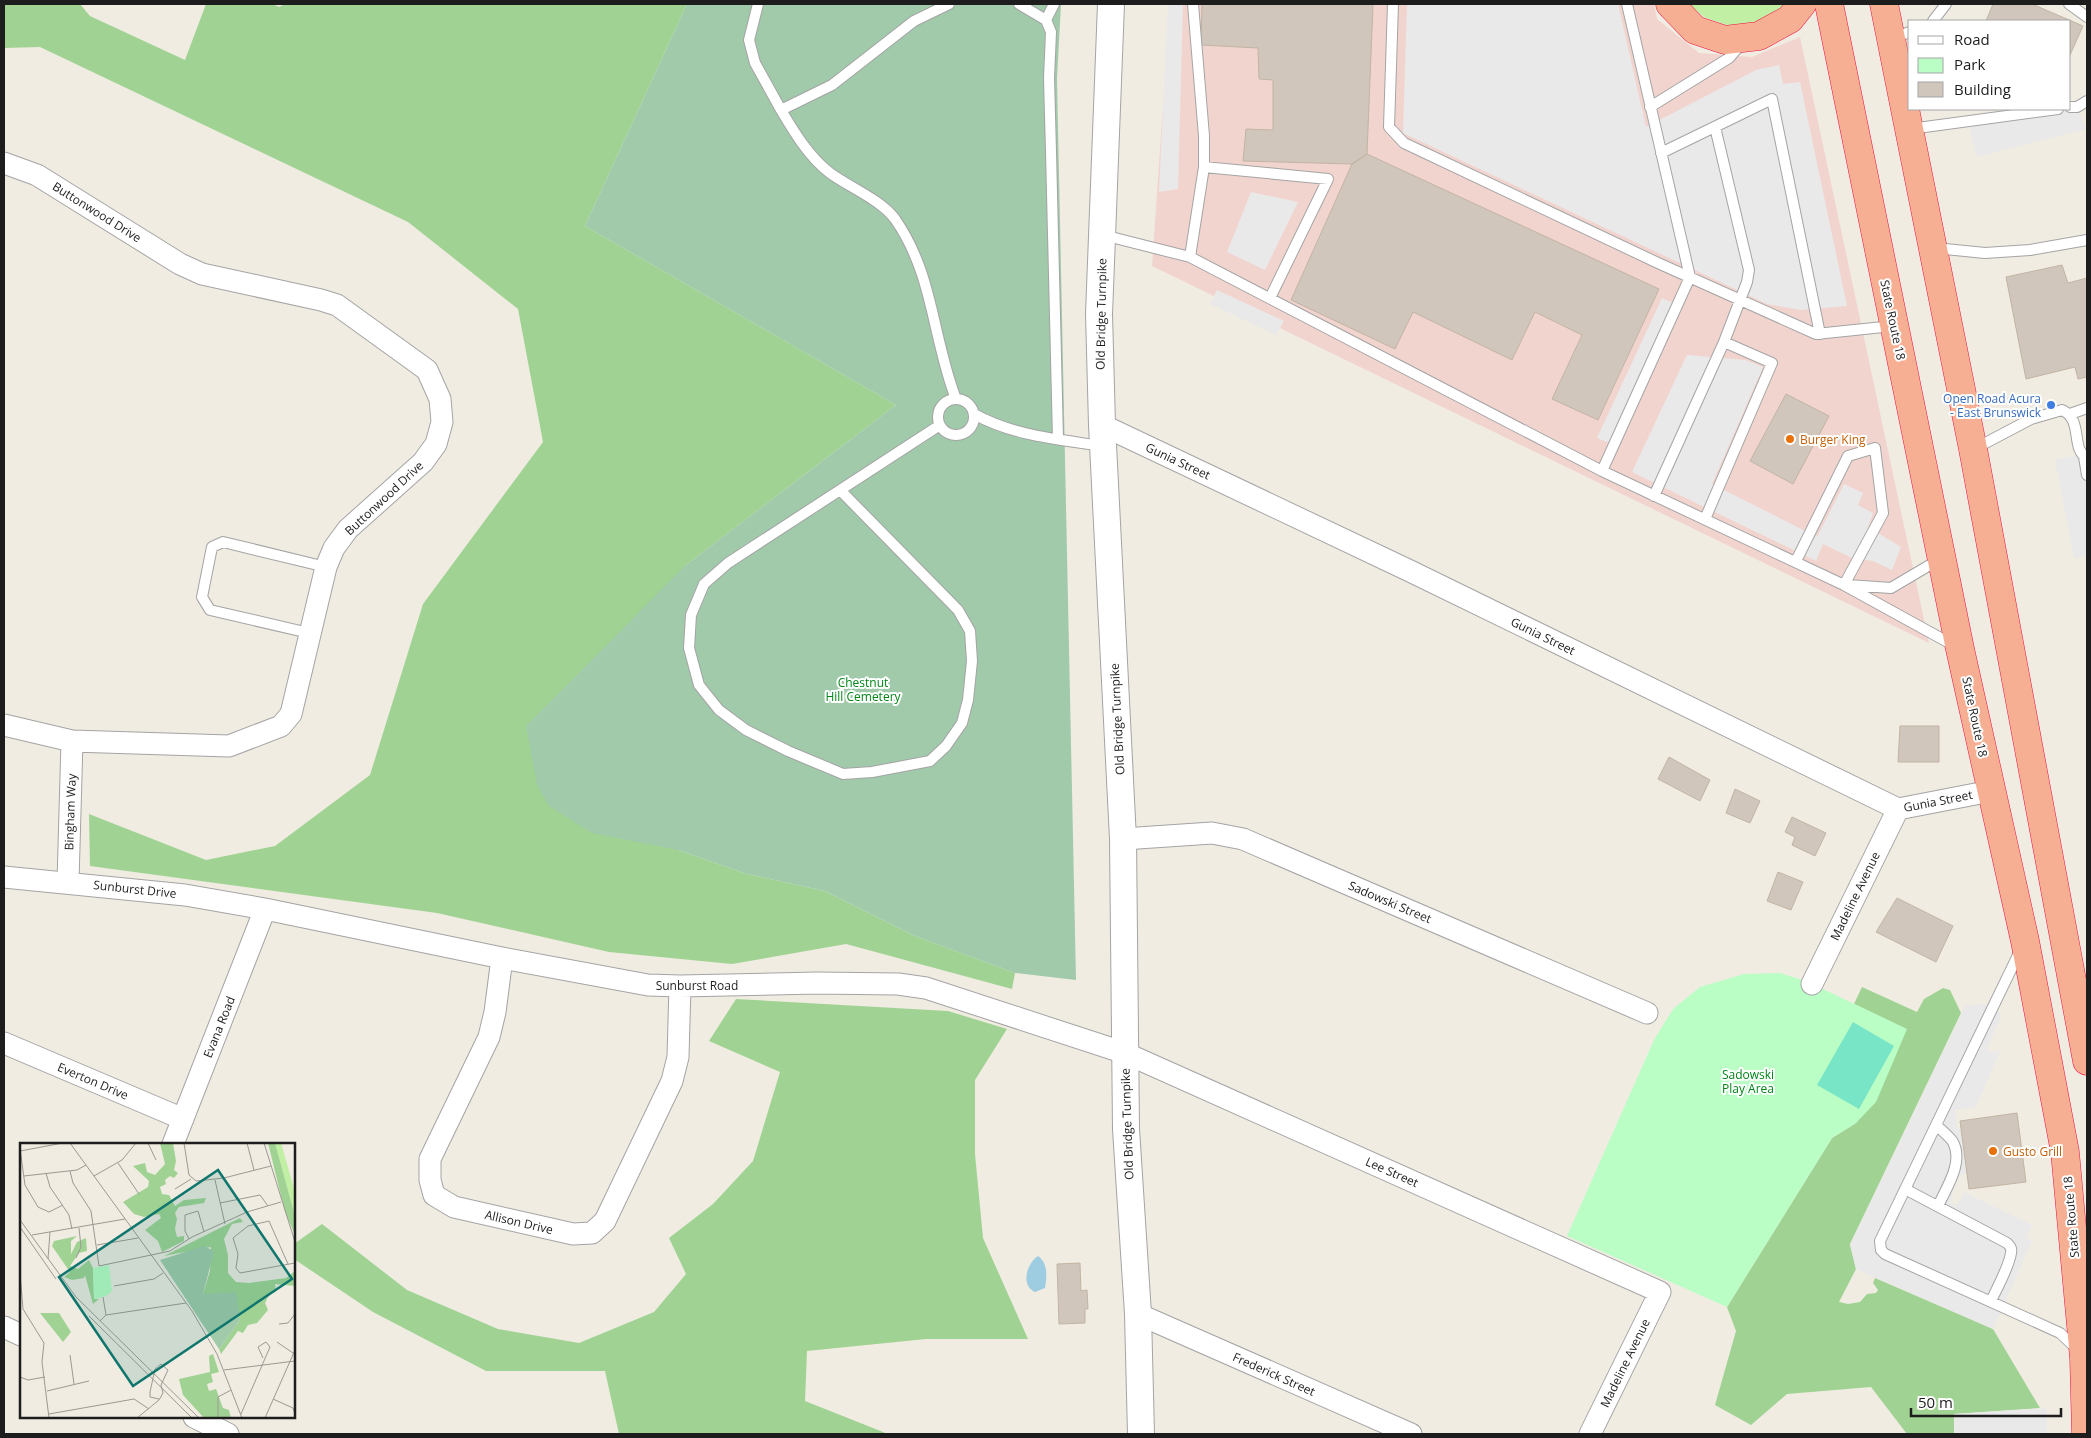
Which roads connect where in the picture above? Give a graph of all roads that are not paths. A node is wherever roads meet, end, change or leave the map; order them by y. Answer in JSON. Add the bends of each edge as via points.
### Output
{"nodes":[{"id":1,"x":758,"y":4,"type":"edge"},
{"id":2,"x":949,"y":4,"type":"edge"},
{"id":3,"x":1020,"y":4,"type":"edge"},
{"id":4,"x":1054,"y":4,"type":"edge"},
{"id":5,"x":1112,"y":4,"type":"edge"},
{"id":6,"x":1193,"y":4,"type":"edge"},
{"id":7,"x":1393,"y":4,"type":"edge"},
{"id":8,"x":1627,"y":4,"type":"edge"},
{"id":9,"x":1670,"y":4,"type":"edge"},
{"id":10,"x":1802,"y":4,"type":"edge"},
{"id":11,"x":1828,"y":4,"type":"edge"},
{"id":12,"x":1884,"y":4,"type":"edge"},
{"id":13,"x":1946,"y":4,"type":"edge"},
{"id":14,"x":2069,"y":4,"type":"edge"},
{"id":15,"x":2087,"y":17,"type":"edge"},
{"id":16,"x":1046,"y":20,"type":"junction"},
{"id":17,"x":1936,"y":20,"type":"edge"},
{"id":18,"x":1900,"y":35,"type":"edge"},
{"id":19,"x":1747,"y":37,"type":"junction"},
{"id":20,"x":2087,"y":102,"type":"edge"},
{"id":21,"x":1650,"y":107,"type":"junction"},
{"id":22,"x":2071,"y":108,"type":"edge"},
{"id":23,"x":781,"y":110,"type":"junction"},
{"id":24,"x":1982,"y":110,"type":"edge"},
{"id":25,"x":2050,"y":110,"type":"edge"},
{"id":26,"x":1993,"y":117,"type":"junction"},
{"id":27,"x":1715,"y":127,"type":"junction"},
{"id":28,"x":1908,"y":129,"type":"junction"},
{"id":29,"x":1661,"y":153,"type":"junction"},
{"id":30,"x":4,"y":163,"type":"edge"},
{"id":31,"x":1204,"y":167,"type":"junction"},
{"id":32,"x":1102,"y":234,"type":"junction"},
{"id":33,"x":2087,"y":240,"type":"edge"},
{"id":34,"x":1932,"y":247,"type":"junction"},
{"id":35,"x":1190,"y":257,"type":"junction"},
{"id":36,"x":1690,"y":277,"type":"junction"},
{"id":37,"x":1270,"y":298,"type":"junction"},
{"id":38,"x":1740,"y":300,"type":"junction"},
{"id":39,"x":1894,"y":326,"type":"junction"},
{"id":40,"x":1820,"y":334,"type":"junction"},
{"id":41,"x":1724,"y":342,"type":"junction"},
{"id":42,"x":956,"y":398,"type":"junction"},
{"id":43,"x":2087,"y":408,"type":"edge"},
{"id":44,"x":974,"y":414,"type":"junction"},
{"id":45,"x":2070,"y":414,"type":"junction"},
{"id":46,"x":940,"y":424,"type":"junction"},
{"id":47,"x":1102,"y":435,"type":"junction"},
{"id":48,"x":1058,"y":439,"type":"junction"},
{"id":49,"x":1973,"y":449,"type":"junction"},
{"id":50,"x":2086,"y":458,"type":"edge"},
{"id":51,"x":1602,"y":470,"type":"junction"},
{"id":52,"x":2087,"y":475,"type":"edge"},
{"id":53,"x":840,"y":490,"type":"junction"},
{"id":54,"x":1654,"y":496,"type":"junction"},
{"id":55,"x":1705,"y":519,"type":"junction"},
{"id":56,"x":1942,"y":558,"type":"junction"},
{"id":57,"x":1796,"y":561,"type":"junction"},
{"id":58,"x":326,"y":567,"type":"junction"},
{"id":59,"x":1844,"y":585,"type":"junction"},
{"id":60,"x":309,"y":634,"type":"junction"},
{"id":61,"x":1960,"y":649,"type":"junction"},
{"id":62,"x":4,"y":725,"type":"edge"},
{"id":63,"x":72,"y":741,"type":"junction"},
{"id":64,"x":1991,"y":791,"type":"junction"},
{"id":65,"x":1898,"y":809,"type":"junction"},
{"id":66,"x":1123,"y":839,"type":"junction"},
{"id":67,"x":4,"y":877,"type":"edge"},
{"id":68,"x":68,"y":882,"type":"junction"},
{"id":69,"x":265,"y":909,"type":"junction"},
{"id":70,"x":2025,"y":941,"type":"junction"},
{"id":71,"x":502,"y":958,"type":"junction"},
{"id":72,"x":1812,"y":984,"type":"dead end"},
{"id":73,"x":680,"y":986,"type":"junction"},
{"id":74,"x":1647,"y":1013,"type":"dead end"},
{"id":75,"x":4,"y":1043,"type":"edge"},
{"id":76,"x":1125,"y":1053,"type":"junction"},
{"id":77,"x":2087,"y":1061,"type":"edge"},
{"id":78,"x":182,"y":1119,"type":"junction"},
{"id":79,"x":1936,"y":1125,"type":"junction"},
{"id":80,"x":173,"y":1143,"type":"edge"},
{"id":81,"x":1905,"y":1189,"type":"junction"},
{"id":82,"x":1938,"y":1206,"type":"junction"},
{"id":83,"x":1660,"y":1292,"type":"joint"},
{"id":84,"x":1991,"y":1301,"type":"junction"},
{"id":85,"x":1138,"y":1314,"type":"junction"},
{"id":86,"x":4,"y":1327,"type":"edge"},
{"id":87,"x":20,"y":1335,"type":"edge"},
{"id":88,"x":2084,"y":1358,"type":"junction"},
{"id":89,"x":196,"y":1418,"type":"edge"},
{"id":90,"x":228,"y":1434,"type":"edge"},
{"id":91,"x":1141,"y":1434,"type":"edge"},
{"id":92,"x":1410,"y":1434,"type":"edge"},
{"id":93,"x":1590,"y":1434,"type":"edge"},
{"id":94,"x":2086,"y":1434,"type":"edge"}],
"edges":[{"from":1,"to":23,"type":"lane","via":[[749,40],[755,63]]},
{"from":2,"to":23,"type":"lane","via":[[914,21],[832,85]]},
{"from":3,"to":16,"type":"lane"},
{"from":4,"to":16,"type":"lane"},
{"from":5,"to":32,"type":"street","name":"Old Bridge Turnpike"},
{"from":6,"to":31,"type":"lane"},
{"from":7,"to":36,"type":"lane","via":[[1388,127],[1404,143]]},
{"from":8,"to":21,"type":"lane"},
{"from":9,"to":19,"type":"highway","via":[[1695,30],[1724,40]]},
{"from":10,"to":19,"type":"highway","via":[[1790,19],[1759,36]]},
{"from":11,"to":39,"type":"highway","name":"State Route 18"},
{"from":12,"to":18,"type":"highway"},
{"from":13,"to":17,"type":"lane"},
{"from":14,"to":15,"type":"lane"},
{"from":16,"to":48,"type":"lane","via":[[1051,32],[1050,134]]},
{"from":18,"to":28,"type":"highway"},
{"from":19,"to":21,"type":"lane","via":[[1729,58]]},
{"from":20,"to":22,"type":"lane"},
{"from":21,"to":29,"type":"lane"},
{"from":23,"to":42,"type":"lane","via":[[809,152],[828,172],[881,206],[893,217],[910,243],[923,273],[948,379]]},
{"from":24,"to":26,"type":"lane"},
{"from":25,"to":26,"type":"lane"},
{"from":26,"to":28,"type":"lane"},
{"from":27,"to":29,"type":"lane"},
{"from":27,"to":38,"type":"lane","via":[[1749,270]]},
{"from":27,"to":40,"type":"lane","via":[[1772,99]]},
{"from":28,"to":34,"type":"highway"},
{"from":29,"to":36,"type":"lane"},
{"from":30,"to":58,"type":"street","name":"Buttonwood Drive","via":[[37,174],[180,264],[202,274],[337,305],[427,370],[440,399],[442,422],[436,444],[423,462],[348,529],[334,548]]},
{"from":31,"to":35,"type":"lane"},
{"from":31,"to":37,"type":"lane","via":[[1328,180]]},
{"from":32,"to":35,"type":"lane"},
{"from":32,"to":47,"type":"street","name":"Old Bridge Turnpike","via":[[1099,314]]},
{"from":33,"to":34,"type":"lane","via":[[2030,250],[1985,253]]},
{"from":34,"to":49,"type":"highway"},
{"from":35,"to":37,"type":"lane"},
{"from":36,"to":38,"type":"lane"},
{"from":36,"to":51,"type":"lane"},
{"from":37,"to":51,"type":"lane"},
{"from":38,"to":40,"type":"lane"},
{"from":38,"to":41,"type":"lane"},
{"from":39,"to":40,"type":"lane"},
{"from":39,"to":56,"type":"highway","name":"State Route 18"},
{"from":41,"to":54,"type":"lane"},
{"from":41,"to":55,"type":"lane","via":[[1772,362]]},
{"from":42,"to":44,"type":"lane","via":[[968,403]]},
{"from":42,"to":46,"type":"lane","via":[[940,407]]},
{"from":43,"to":45,"type":"lane"},
{"from":44,"to":46,"type":"lane","via":[[969,429],[958,434],[947,433]]},
{"from":44,"to":48,"type":"lane","via":[[1011,430]]},
{"from":45,"to":49,"type":"lane","via":[[2062,410],[2031,419]]},
{"from":45,"to":50,"type":"lane","via":[[2076,426],[2080,451]]},
{"from":46,"to":53,"type":"lane"},
{"from":47,"to":48,"type":"lane"},
{"from":47,"to":65,"type":"street","name":"Gunia Street","via":[[1410,571]]},
{"from":47,"to":66,"type":"street","name":"Old Bridge Turnpike"},
{"from":49,"to":77,"type":"highway"},
{"from":50,"to":52,"type":"lane"},
{"from":51,"to":54,"type":"lane"},
{"from":53,"to":53,"type":"lane","via":[[728,563],[704,584],[691,615],[689,648],[699,685],[719,710],[746,730],[843,774],[930,761],[946,746],[962,723],[972,660],[970,631],[958,610]]},
{"from":54,"to":55,"type":"lane"},
{"from":55,"to":57,"type":"lane"},
{"from":56,"to":59,"type":"lane","via":[[1891,588]]},
{"from":56,"to":61,"type":"highway","name":"State Route 18"},
{"from":57,"to":59,"type":"lane"},
{"from":57,"to":59,"type":"lane","via":[[1848,456],[1875,448],[1883,513]]},
{"from":58,"to":60,"type":"street","name":"Buttonwood Drive"},
{"from":58,"to":60,"type":"lane","via":[[223,542],[212,548],[202,597],[210,610]]},
{"from":59,"to":61,"type":"lane"},
{"from":60,"to":63,"type":"street","name":"Buttonwood Drive","via":[[291,714],[281,726],[229,746]]},
{"from":61,"to":64,"type":"highway","name":"State Route 18"},
{"from":62,"to":63,"type":"street","name":"Buttonwood Drive"},
{"from":63,"to":68,"type":"street","name":"Bingham Way"},
{"from":64,"to":65,"type":"street","name":"Gunia Street"},
{"from":64,"to":70,"type":"highway","name":"State Route 18"},
{"from":65,"to":72,"type":"street","name":"Madeline Avenue"},
{"from":66,"to":74,"type":"street","name":"Sadowski Street","via":[[1212,833],[1243,839]]},
{"from":66,"to":76,"type":"street","name":"Old Bridge Turnpike"},
{"from":67,"to":68,"type":"street","name":"Sunburst Drive"},
{"from":68,"to":69,"type":"street","name":"Sunburst Drive","via":[[185,895]]},
{"from":69,"to":71,"type":"street","name":"Sunburst Road"},
{"from":69,"to":78,"type":"street","name":"Evana Road"},
{"from":70,"to":79,"type":"lane"},
{"from":70,"to":88,"type":"highway","name":"State Route 18","via":[[2065,1152]]},
{"from":71,"to":73,"type":"street","name":"Sunburst Road","via":[[614,980]]},
{"from":71,"to":73,"type":"street","name":"Allison Drive","via":[[489,1037],[430,1159],[430,1180],[434,1195],[454,1208],[573,1234],[592,1233],[605,1221],[672,1081],[678,1056]]},
{"from":73,"to":76,"type":"street","name":"Sunburst Road","via":[[817,983],[898,984],[926,988]]},
{"from":75,"to":78,"type":"street","name":"Everton Drive"},
{"from":76,"to":83,"type":"street","name":"Lee Street"},
{"from":76,"to":85,"type":"street","name":"Old Bridge Turnpike","via":[[1126,1129]]},
{"from":78,"to":80,"type":"street","name":"Evana Road"},
{"from":79,"to":81,"type":"lane"},
{"from":79,"to":82,"type":"lane","via":[[1952,1141],[1956,1158]]},
{"from":81,"to":82,"type":"lane"},
{"from":81,"to":84,"type":"lane","via":[[1880,1241],[1881,1250]]},
{"from":82,"to":84,"type":"lane","via":[[2011,1247],[2009,1260]]},
{"from":83,"to":93,"type":"street","name":"Madeline Avenue"},
{"from":84,"to":88,"type":"lane","via":[[2060,1333]]},
{"from":85,"to":91,"type":"street","name":"Old Bridge Turnpike"},
{"from":85,"to":92,"type":"street","name":"Frederick Street"},
{"from":86,"to":87,"type":"street"},
{"from":88,"to":94,"type":"highway","name":"State Route 18"},
{"from":89,"to":90,"type":"street"}]}
